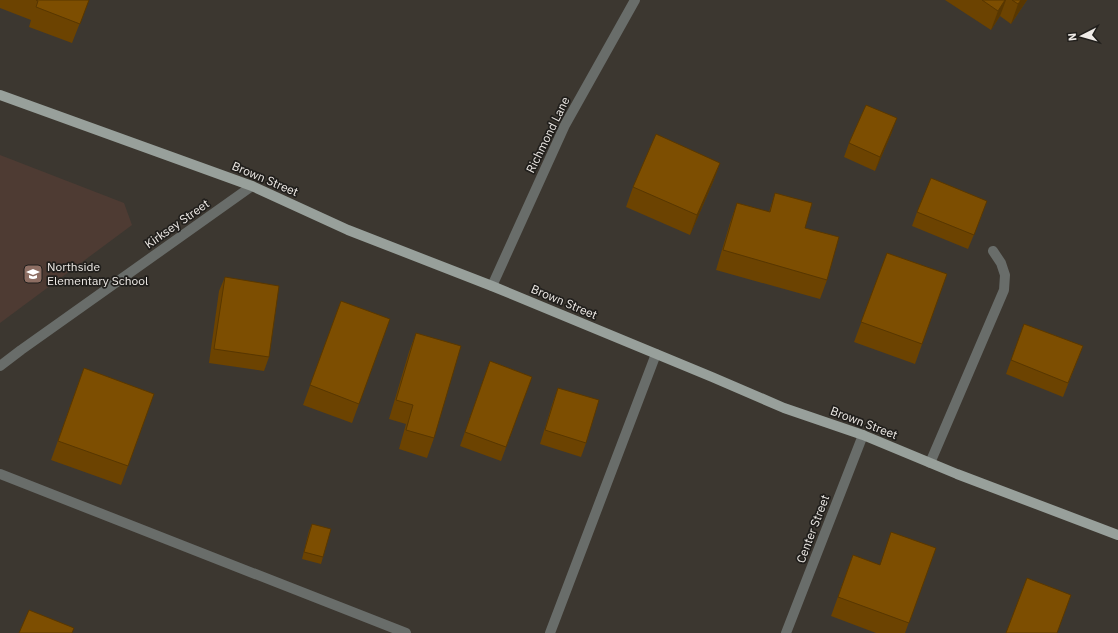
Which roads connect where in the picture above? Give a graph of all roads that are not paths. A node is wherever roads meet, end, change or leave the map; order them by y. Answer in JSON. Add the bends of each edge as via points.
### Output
{"nodes":[{"id":1,"x":635,"y":0,"type":"edge"},
{"id":2,"x":0,"y":95,"type":"edge"},
{"id":3,"x":252,"y":186,"type":"junction"},
{"id":4,"x":993,"y":251,"type":"dead end"},
{"id":5,"x":492,"y":286,"type":"junction"},
{"id":6,"x":656,"y":354,"type":"junction"},
{"id":7,"x":0,"y":366,"type":"edge"},
{"id":8,"x":863,"y":435,"type":"junction"},
{"id":9,"x":930,"y":463,"type":"junction"},
{"id":10,"x":0,"y":474,"type":"edge"},
{"id":11,"x":1118,"y":535,"type":"edge"},
{"id":12,"x":406,"y":633,"type":"edge"},
{"id":13,"x":550,"y":633,"type":"edge"},
{"id":14,"x":786,"y":633,"type":"edge"}],
"edges":[{"from":1,"to":5,"type":"street","name":"Richmond Lane","via":[[565,125]]},
{"from":2,"to":3,"type":"main road","name":"Brown Street"},
{"from":3,"to":5,"type":"main road","name":"Brown Street","via":[[348,230]]},
{"from":3,"to":7,"type":"street","name":"Kirksey Street"},
{"from":4,"to":9,"type":"street","via":[[1001,263],[1005,276],[1004,290]]},
{"from":5,"to":6,"type":"main road","name":"Brown Street"},
{"from":6,"to":8,"type":"main road","name":"Brown Street","via":[[784,408]]},
{"from":6,"to":13,"type":"street"},
{"from":8,"to":9,"type":"main road","name":"Brown Street"},
{"from":8,"to":14,"type":"street","name":"Center Street"},
{"from":9,"to":11,"type":"main road","name":"Brown Street"},
{"from":10,"to":12,"type":"street"}]}
